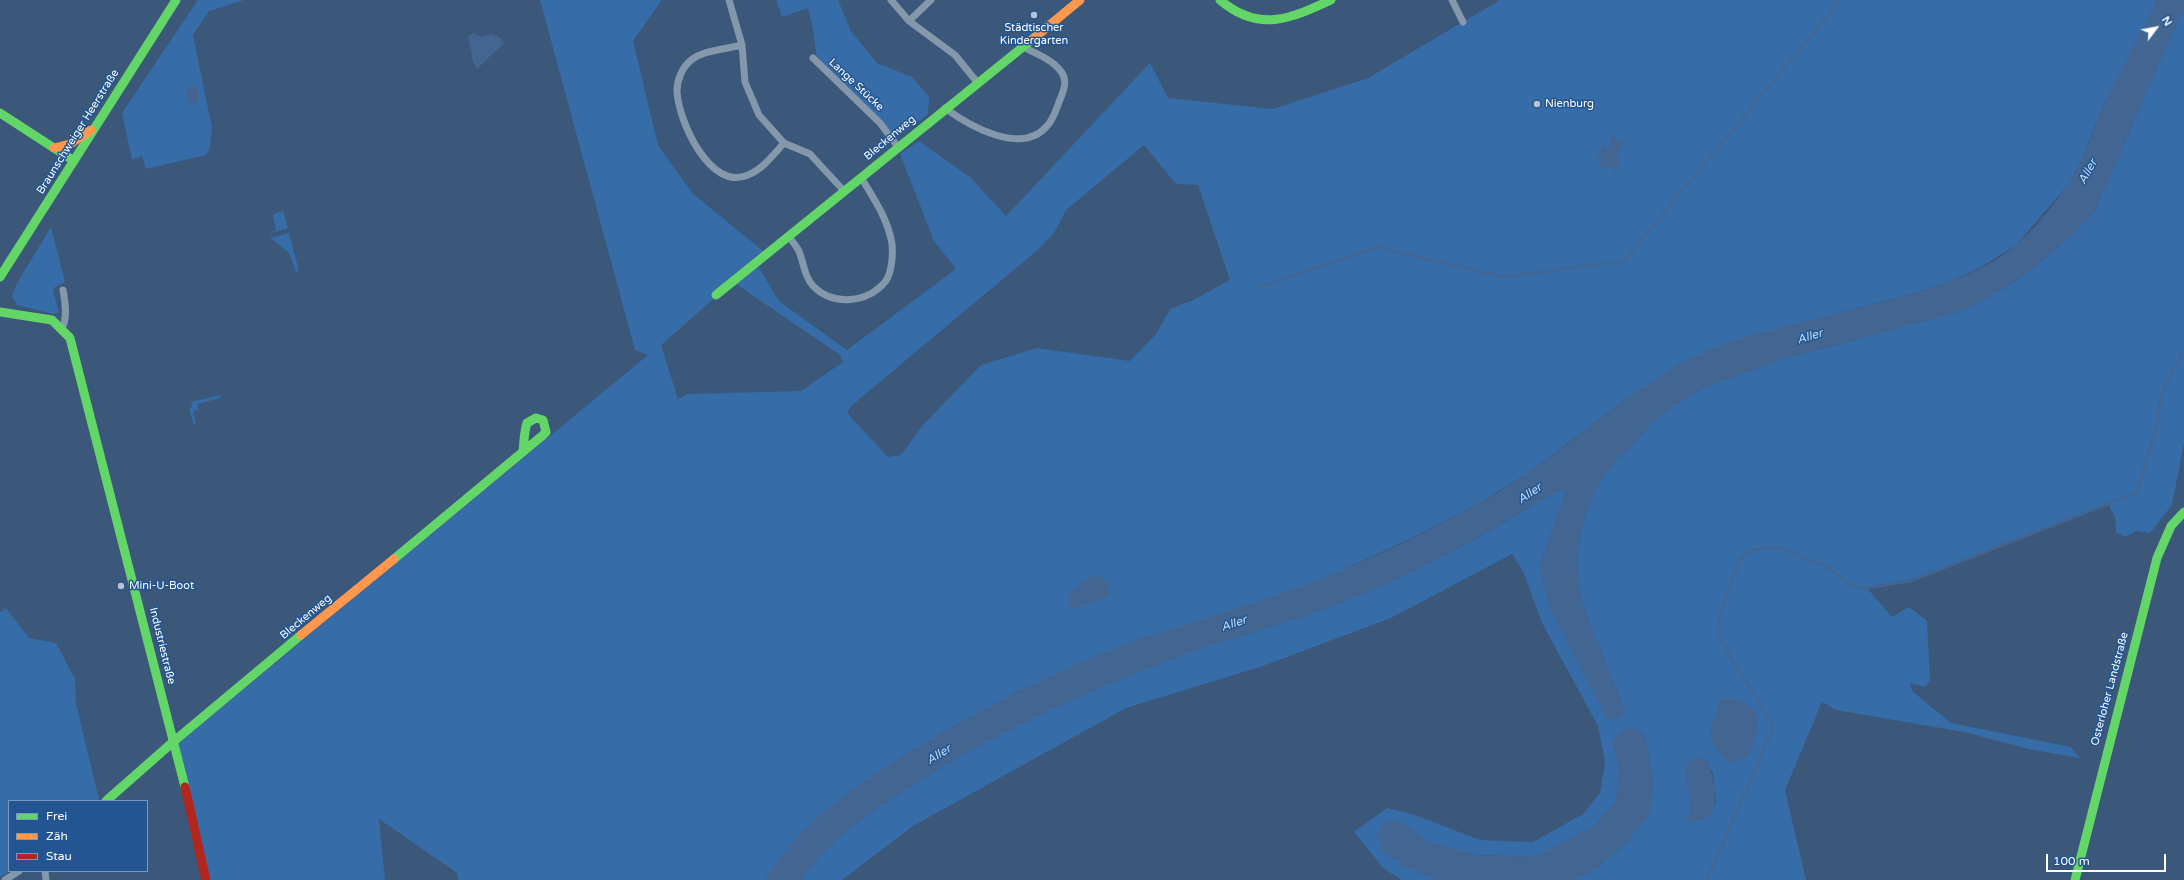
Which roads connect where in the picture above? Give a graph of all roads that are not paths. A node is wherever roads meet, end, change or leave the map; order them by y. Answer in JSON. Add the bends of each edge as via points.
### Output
{"nodes":[{"id":1,"x":176,"y":0,"type":"edge"},
{"id":2,"x":730,"y":0,"type":"edge"},
{"id":3,"x":891,"y":0,"type":"edge"},
{"id":4,"x":931,"y":0,"type":"edge"},
{"id":5,"x":1080,"y":0,"type":"edge"},
{"id":6,"x":1220,"y":0,"type":"edge"},
{"id":7,"x":1331,"y":0,"type":"edge"},
{"id":8,"x":1452,"y":0,"type":"edge"},
{"id":9,"x":909,"y":21,"type":"junction"},
{"id":10,"x":1463,"y":22,"type":"dead end"},
{"id":11,"x":742,"y":45,"type":"junction"},
{"id":12,"x":1022,"y":46,"type":"junction"},
{"id":13,"x":813,"y":58,"type":"dead end"},
{"id":14,"x":977,"y":82,"type":"junction"},
{"id":15,"x":946,"y":108,"type":"junction"},
{"id":16,"x":0,"y":113,"type":"edge"},
{"id":17,"x":98,"y":125,"type":"junction"},
{"id":18,"x":784,"y":143,"type":"junction"},
{"id":19,"x":898,"y":146,"type":"junction"},
{"id":20,"x":54,"y":148,"type":"junction"},
{"id":21,"x":74,"y":161,"type":"junction"},
{"id":22,"x":862,"y":178,"type":"junction"},
{"id":23,"x":844,"y":190,"type":"junction"},
{"id":24,"x":788,"y":236,"type":"junction"},
{"id":25,"x":0,"y":277,"type":"edge"},
{"id":26,"x":63,"y":290,"type":"dead end"},
{"id":27,"x":716,"y":295,"type":"dead end"},
{"id":28,"x":0,"y":312,"type":"edge"},
{"id":29,"x":62,"y":328,"type":"junction"},
{"id":30,"x":523,"y":452,"type":"junction"},
{"id":31,"x":2184,"y":512,"type":"edge"},
{"id":32,"x":173,"y":742,"type":"junction"},
{"id":33,"x":107,"y":800,"type":"edge"},
{"id":34,"x":18,"y":872,"type":"edge"},
{"id":35,"x":5,"y":880,"type":"edge"},
{"id":36,"x":206,"y":880,"type":"edge"},
{"id":37,"x":2075,"y":880,"type":"edge"}],
"edges":[{"from":1,"to":17,"type":"street","name":"Braunschweiger Heerstraße"},
{"from":2,"to":11,"type":"street"},
{"from":3,"to":9,"type":"street"},
{"from":4,"to":9,"type":"street"},
{"from":5,"to":12,"type":"street","name":"Bleckenweg"},
{"from":6,"to":7,"type":"street","via":[[1241,14],[1273,22]]},
{"from":8,"to":10,"type":"street"},
{"from":9,"to":14,"type":"street","via":[[955,55]]},
{"from":11,"to":18,"type":"street","via":[[745,82],[759,115]]},
{"from":11,"to":18,"type":"street","via":[[701,55],[690,61],[680,76],[677,91],[692,138],[705,161],[721,174],[734,177],[748,176],[754,172]]},
{"from":12,"to":14,"type":"street","name":"Bleckenweg"},
{"from":12,"to":15,"type":"street","via":[[1055,64],[1063,74],[1063,93],[1047,126],[1025,138],[1012,138],[977,128],[964,122]]},
{"from":13,"to":19,"type":"street","name":"Lange Stücke","via":[[880,122]]},
{"from":14,"to":15,"type":"street","name":"Bleckenweg"},
{"from":15,"to":19,"type":"street","name":"Bleckenweg"},
{"from":16,"to":20,"type":"street"},
{"from":17,"to":20,"type":"street","via":[[70,144]]},
{"from":17,"to":21,"type":"street","name":"Braunschweiger Heerstraße"},
{"from":18,"to":23,"type":"street","via":[[810,154]]},
{"from":19,"to":22,"type":"street","name":"Bleckenweg"},
{"from":20,"to":21,"type":"street"},
{"from":21,"to":25,"type":"street","name":"Braunschweiger Heerstraße"},
{"from":22,"to":23,"type":"street","name":"Bleckenweg"},
{"from":22,"to":24,"type":"street","via":[[883,213],[892,244],[891,268],[885,282],[867,295],[847,301],[830,297],[814,287],[804,271],[800,252]]},
{"from":23,"to":24,"type":"street","name":"Bleckenweg"},
{"from":24,"to":27,"type":"street","name":"Bleckenweg"},
{"from":26,"to":29,"type":"street","via":[[65,304]]},
{"from":28,"to":29,"type":"street","via":[[52,320]]},
{"from":29,"to":32,"type":"street","name":"Industriestraße","via":[[70,338]]},
{"from":30,"to":30,"type":"street","name":"Bleckenweg","via":[[526,424],[538,417],[543,420],[549,432]]},
{"from":30,"to":32,"type":"street","name":"Bleckenweg"},
{"from":31,"to":37,"type":"street","name":"Osterloher Landstraße","via":[[2171,526],[2157,558]]},
{"from":32,"to":33,"type":"street","name":"Bleckenweg"},
{"from":32,"to":36,"type":"street","name":"Industriestraße"},
{"from":34,"to":35,"type":"street"}]}
